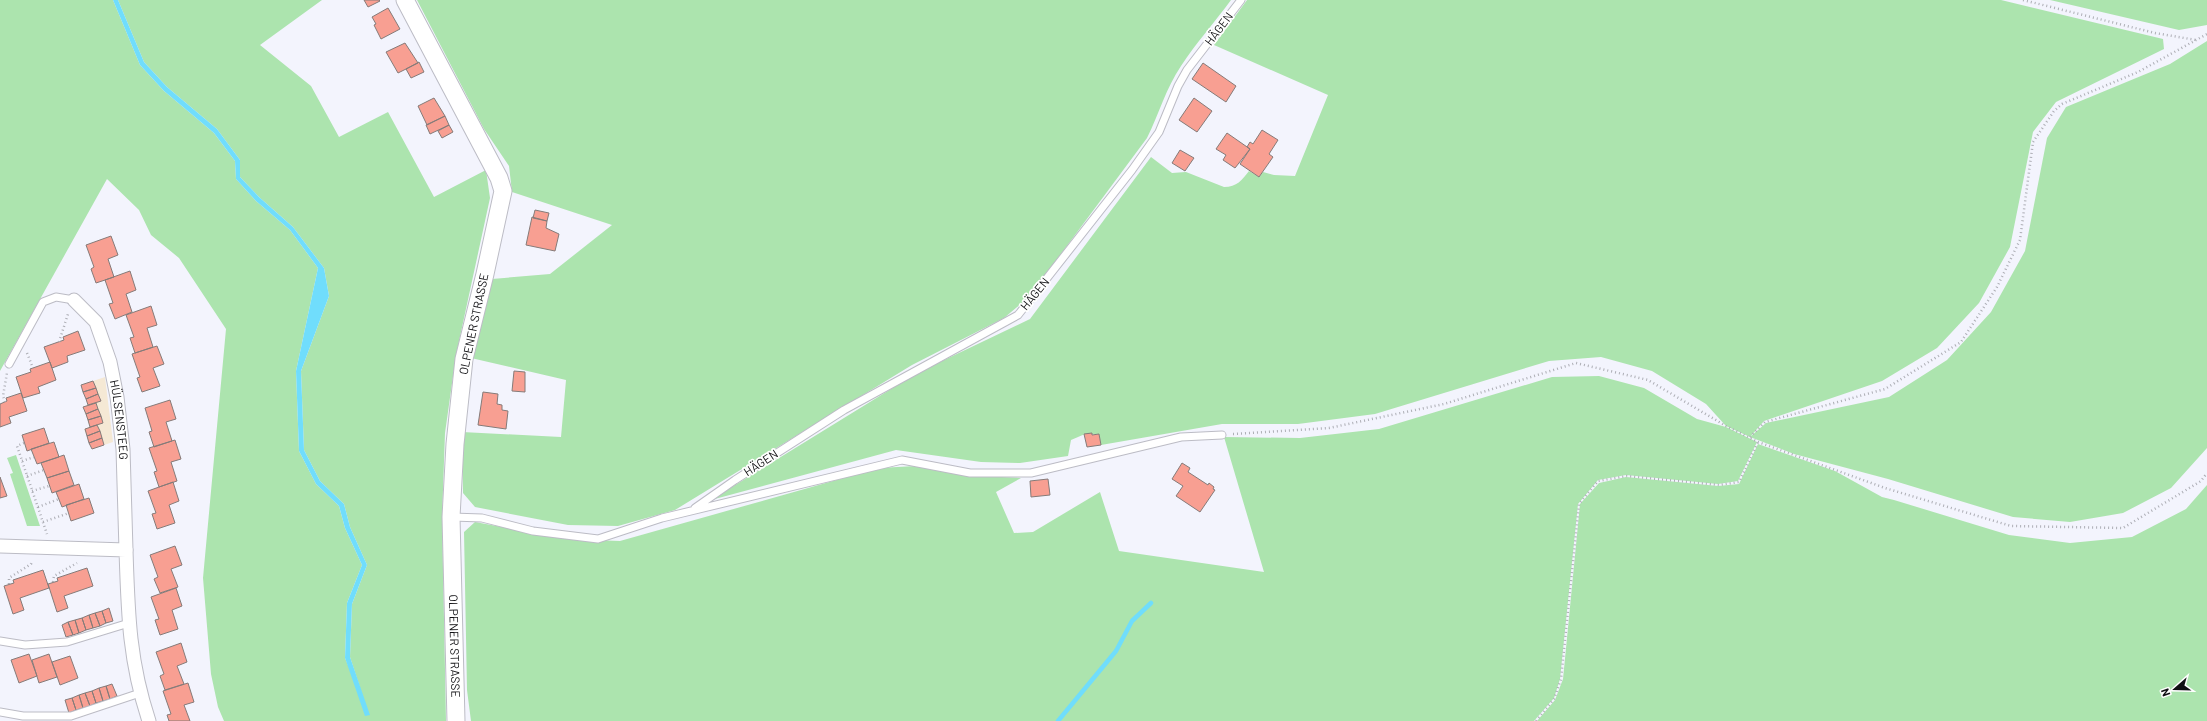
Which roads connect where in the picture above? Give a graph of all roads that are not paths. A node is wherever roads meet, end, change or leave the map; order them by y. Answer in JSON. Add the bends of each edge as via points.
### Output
{"nodes":[{"id":1,"x":405,"y":0,"type":"edge"},
{"id":2,"x":1241,"y":0,"type":"edge"},
{"id":3,"x":74,"y":300,"type":"joint"},
{"id":4,"x":9,"y":364,"type":"road end"},
{"id":5,"x":1222,"y":435,"type":"road end"},
{"id":6,"x":692,"y":511,"type":"junction"},
{"id":7,"x":451,"y":517,"type":"junction"},
{"id":8,"x":0,"y":546,"type":"edge"},
{"id":9,"x":126,"y":550,"type":"junction"},
{"id":10,"x":128,"y":623,"type":"junction"},
{"id":11,"x":0,"y":641,"type":"edge"},
{"id":12,"x":140,"y":693,"type":"junction"},
{"id":13,"x":0,"y":712,"type":"edge"},
{"id":14,"x":149,"y":721,"type":"edge"},
{"id":15,"x":456,"y":721,"type":"edge"}],
"edges":[{"from":1,"to":7,"type":"street","name":"OLPENER STRASSE","via":[[499,178],[503,191],[464,359]]},
{"from":2,"to":6,"type":"lane","name":"HÄGEN","via":[[1187,70],[1159,132],[1018,315],[844,410],[735,480]]},
{"from":3,"to":4,"type":"lane","via":[[56,297],[43,302]]},
{"from":3,"to":9,"type":"street","name":"HÜLSENSTEEG","via":[[96,322],[110,362],[123,449]]},
{"from":5,"to":6,"type":"lane","name":"HÄGEN","via":[[1181,437],[1031,473],[970,473],[902,460]]},
{"from":6,"to":7,"type":"lane","name":"HÄGEN","via":[[598,539],[533,531],[482,518]]},
{"from":7,"to":15,"type":"street","name":"OLPENER STRASSE"},
{"from":8,"to":9,"type":"street"},
{"from":9,"to":10,"type":"street","name":"HÜLSENSTEEG"},
{"from":10,"to":11,"type":"lane","via":[[67,642],[24,644]]},
{"from":10,"to":12,"type":"street","name":"HÜLSENSTEEG"},
{"from":12,"to":13,"type":"lane","via":[[71,716],[23,716]]},
{"from":12,"to":14,"type":"street","name":"HÜLSENSTEEG"}]}
